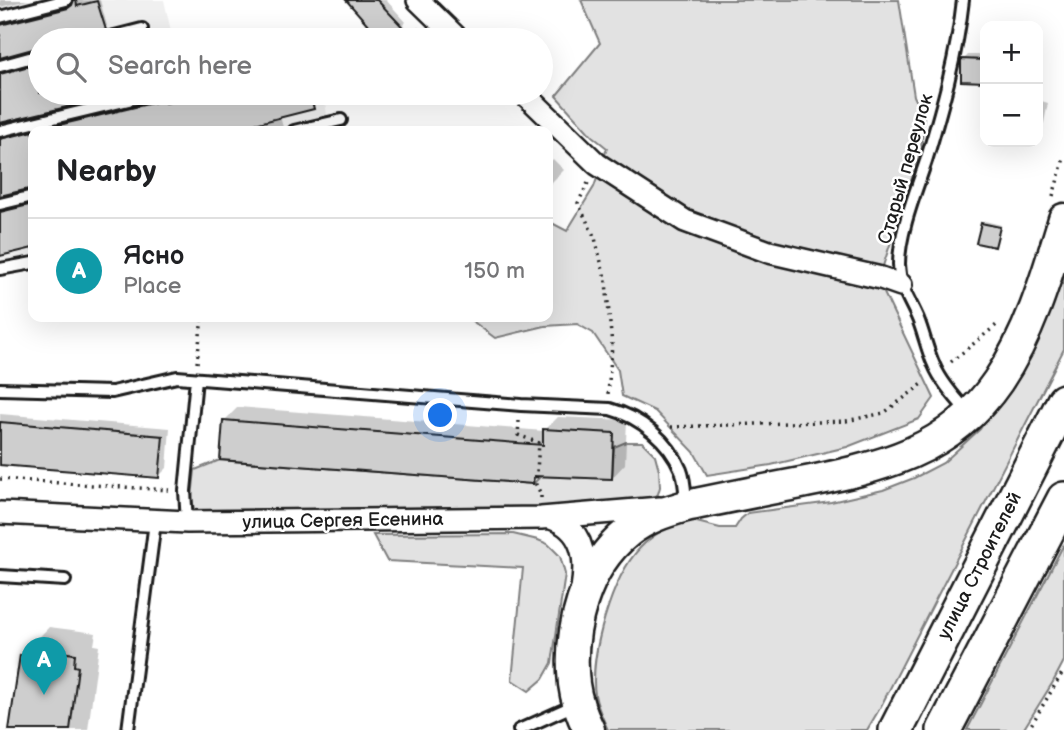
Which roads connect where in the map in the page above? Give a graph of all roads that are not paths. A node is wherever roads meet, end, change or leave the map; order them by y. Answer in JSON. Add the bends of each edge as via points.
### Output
{"nodes":[{"id":1,"x":66,"y":0,"type":"edge"},
{"id":2,"x":418,"y":0,"type":"edge"},
{"id":3,"x":963,"y":0,"type":"edge"},
{"id":4,"x":0,"y":17,"type":"edge"},
{"id":5,"x":447,"y":28,"type":"edge"},
{"id":6,"x":28,"y":58,"type":"edge"},
{"id":7,"x":0,"y":66,"type":"edge"},
{"id":8,"x":108,"y":105,"type":"edge"},
{"id":9,"x":536,"y":105,"type":"edge"},
{"id":10,"x":341,"y":120,"type":"dead end"},
{"id":11,"x":315,"y":126,"type":"edge"},
{"id":12,"x":0,"y":131,"type":"edge"},
{"id":13,"x":28,"y":197,"type":"edge"},
{"id":14,"x":0,"y":204,"type":"edge"},
{"id":15,"x":1058,"y":208,"type":"edge"},
{"id":16,"x":28,"y":264,"type":"edge"},
{"id":17,"x":0,"y":269,"type":"edge"},
{"id":18,"x":901,"y":285,"type":"junction"},
{"id":19,"x":196,"y":379,"type":"junction"},
{"id":20,"x":0,"y":389,"type":"edge"},
{"id":21,"x":1064,"y":401,"type":"edge"},
{"id":22,"x":970,"y":414,"type":"junction"},
{"id":23,"x":1064,"y":499,"type":"edge"},
{"id":24,"x":686,"y":506,"type":"junction"},
{"id":25,"x":0,"y":513,"type":"edge"},
{"id":26,"x":551,"y":517,"type":"junction"},
{"id":27,"x":155,"y":522,"type":"junction"},
{"id":28,"x":187,"y":522,"type":"junction"},
{"id":29,"x":0,"y":576,"type":"edge"},
{"id":30,"x":65,"y":580,"type":"dead end"},
{"id":31,"x":578,"y":615,"type":"junction"},
{"id":32,"x":584,"y":717,"type":"edge"},
{"id":33,"x":898,"y":722,"type":"edge"},
{"id":34,"x":128,"y":730,"type":"edge"},
{"id":35,"x":519,"y":730,"type":"edge"},
{"id":36,"x":944,"y":730,"type":"edge"}],
"edges":[{"from":1,"to":4,"type":"lane"},
{"from":2,"to":5,"type":"street"},
{"from":3,"to":18,"type":"lane","name":"Старый переулок","via":[[950,77],[901,247]]},
{"from":6,"to":7,"type":"lane"},
{"from":8,"to":12,"type":"lane"},
{"from":9,"to":18,"type":"street","via":[[597,164],[685,221],[769,252]]},
{"from":10,"to":11,"type":"lane"},
{"from":13,"to":14,"type":"lane"},
{"from":15,"to":22,"type":"street","via":[[1046,278],[1020,341],[997,381]]},
{"from":16,"to":17,"type":"lane"},
{"from":18,"to":22,"type":"lane","name":"Старый переулок","via":[[938,373]]},
{"from":19,"to":20,"type":"lane","via":[[177,377],[112,392]]},
{"from":19,"to":24,"type":"lane","via":[[610,409],[647,428],[668,448],[681,470]]},
{"from":19,"to":28,"type":"lane","via":[[185,491]]},
{"from":21,"to":33,"type":"main road","name":"улица Строителей"},
{"from":22,"to":24,"type":"street","via":[[925,446],[890,462]]},
{"from":23,"to":36,"type":"main road"},
{"from":24,"to":26,"type":"street","name":"улица Сергея Есенина"},
{"from":24,"to":31,"type":"street","via":[[652,517],[625,534],[601,562]]},
{"from":25,"to":27,"type":"street","name":"улица Сергея Есенина"},
{"from":26,"to":28,"type":"street","name":"улица Сергея Есенина"},
{"from":26,"to":31,"type":"street","via":[[571,530],[581,545],[585,572]]},
{"from":27,"to":28,"type":"street","name":"улица Сергея Есенина"},
{"from":27,"to":34,"type":"lane"},
{"from":29,"to":30,"type":"lane"},
{"from":31,"to":32,"type":"street","via":[[574,685]]},
{"from":32,"to":35,"type":"lane"}]}
